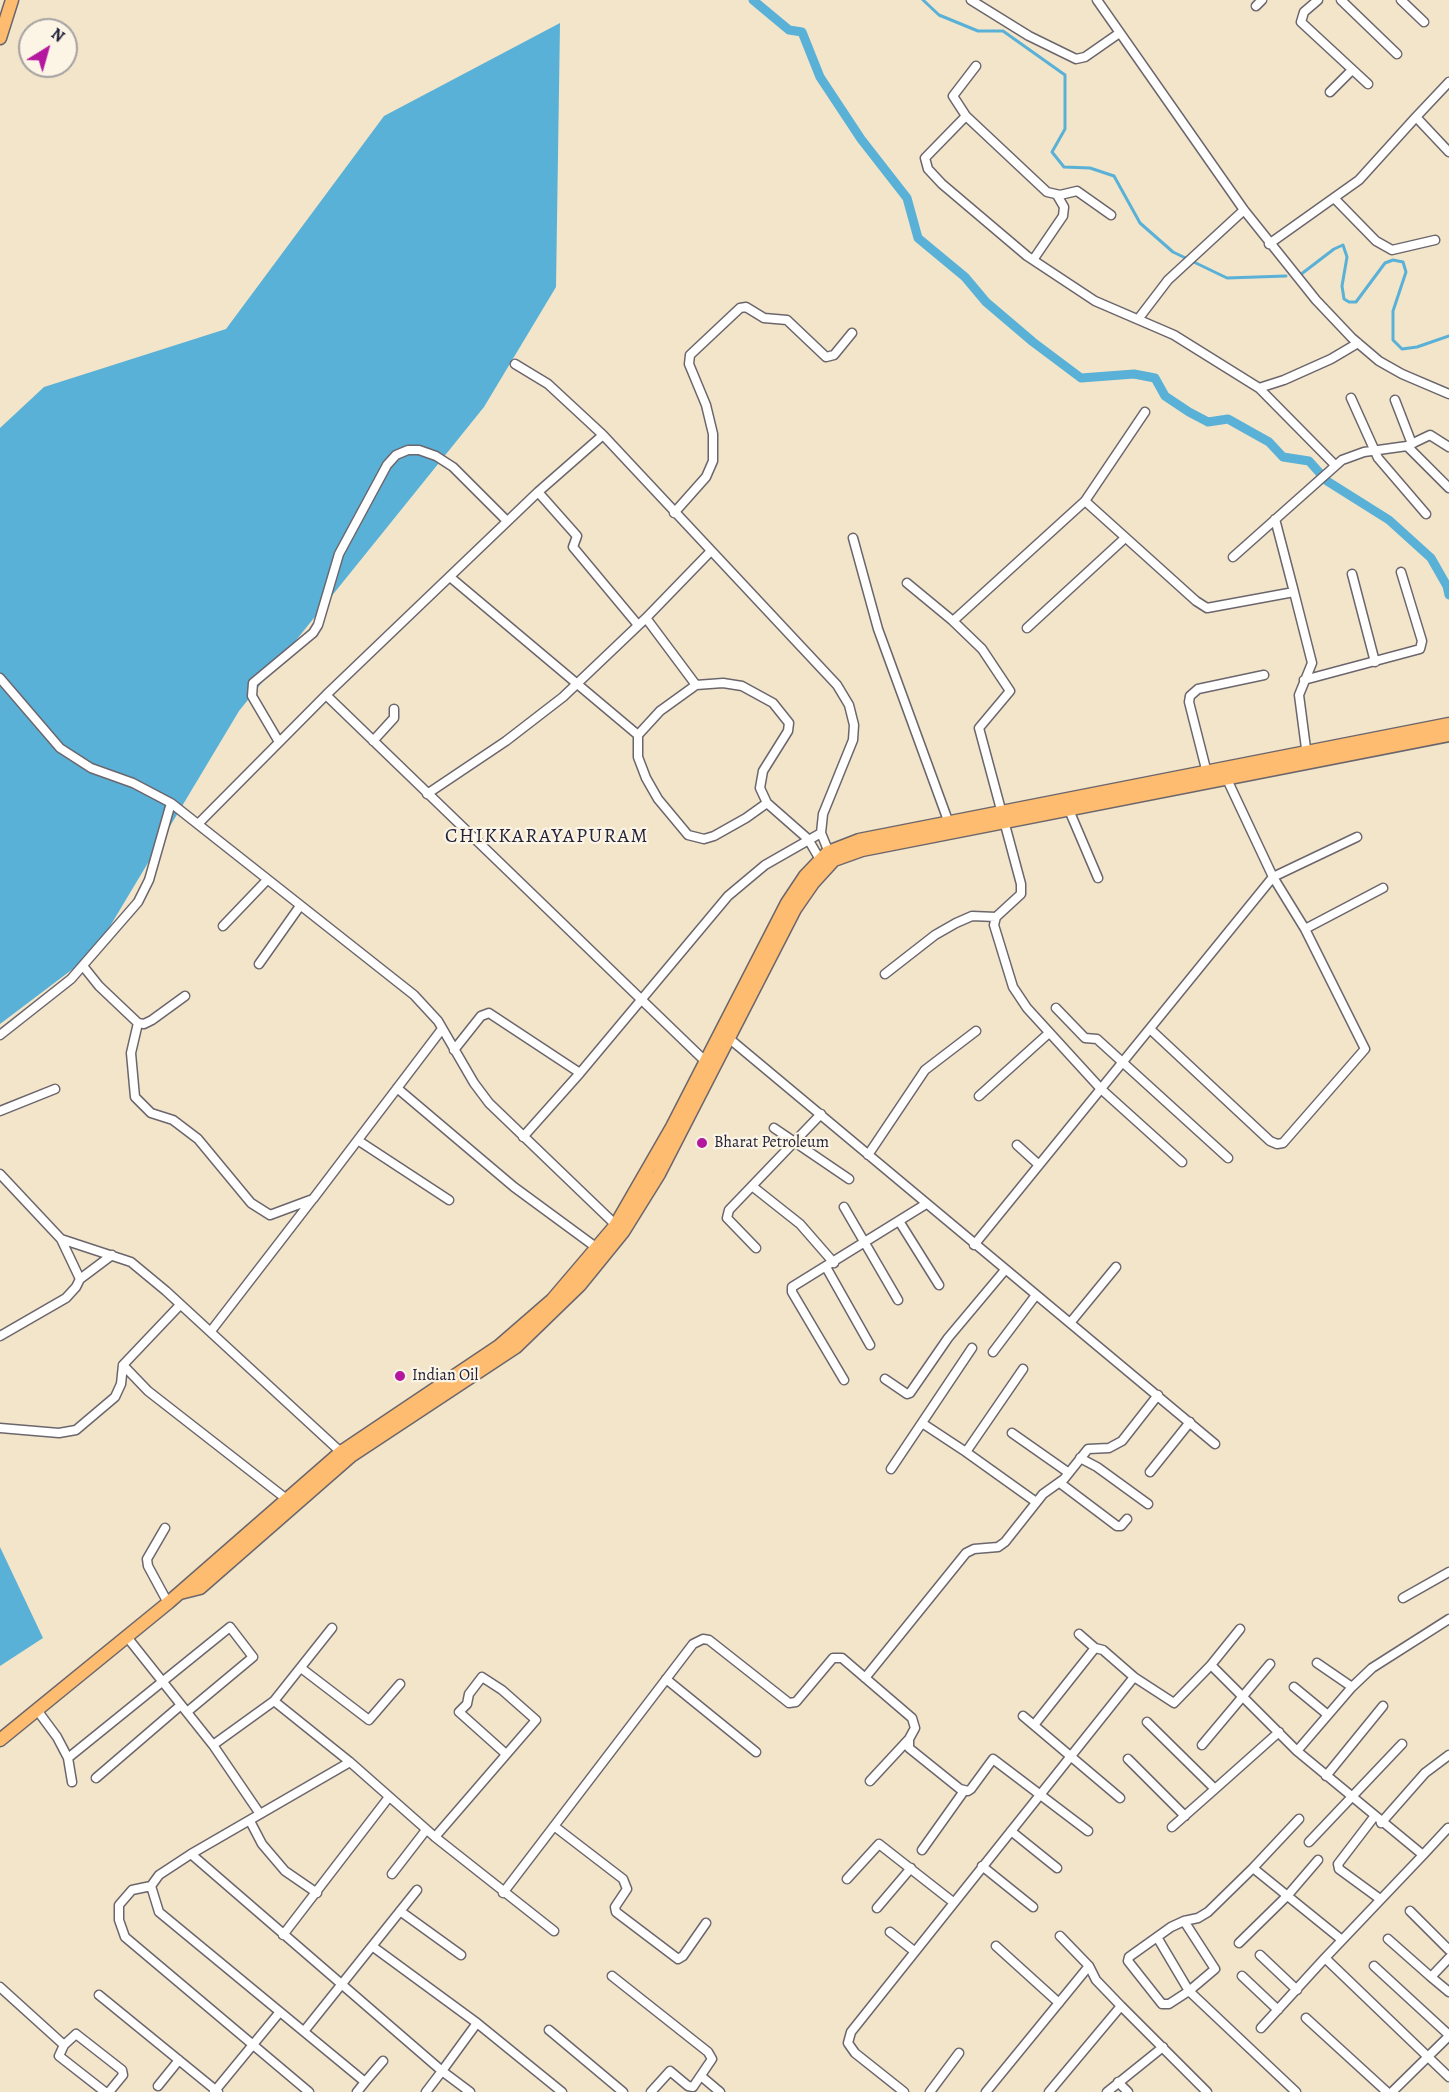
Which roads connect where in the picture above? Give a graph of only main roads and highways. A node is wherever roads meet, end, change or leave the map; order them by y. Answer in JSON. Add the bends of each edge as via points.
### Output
{"nodes":[{"id":1,"x":12,"y":0,"type":"edge"},
{"id":2,"x":0,"y":38,"type":"edge"},
{"id":3,"x":1449,"y":723,"type":"edge"},
{"id":4,"x":1449,"y":735,"type":"edge"},
{"id":5,"x":1307,"y":757,"type":"junction"},
{"id":6,"x":1225,"y":775,"type":"junction"},
{"id":7,"x":1003,"y":817,"type":"junction"},
{"id":8,"x":726,"y":1035,"type":"junction"},
{"id":9,"x":619,"y":1229,"type":"junction"},
{"id":10,"x":345,"y":1456,"type":"junction"},
{"id":11,"x":0,"y":1740,"type":"edge"}],
"edges":[{"from":1,"to":2,"type":"main road"},
{"from":3,"to":5,"type":"main road"},
{"from":4,"to":5,"type":"main road"},
{"from":5,"to":6,"type":"main road"},
{"from":6,"to":7,"type":"main road","via":[[1069,810]]},
{"from":6,"to":7,"type":"main road","via":[[1207,773]]},
{"from":7,"to":8,"type":"main road","via":[[859,840],[805,876],[787,903]]},
{"from":8,"to":9,"type":"main road","via":[[705,1061]]},
{"from":8,"to":9,"type":"main road","via":[[659,1174]]},
{"from":9,"to":10,"type":"main road","via":[[552,1300],[499,1346]]},
{"from":9,"to":10,"type":"main road","via":[[559,1307],[516,1347]]},
{"from":10,"to":11,"type":"main road"}]}
